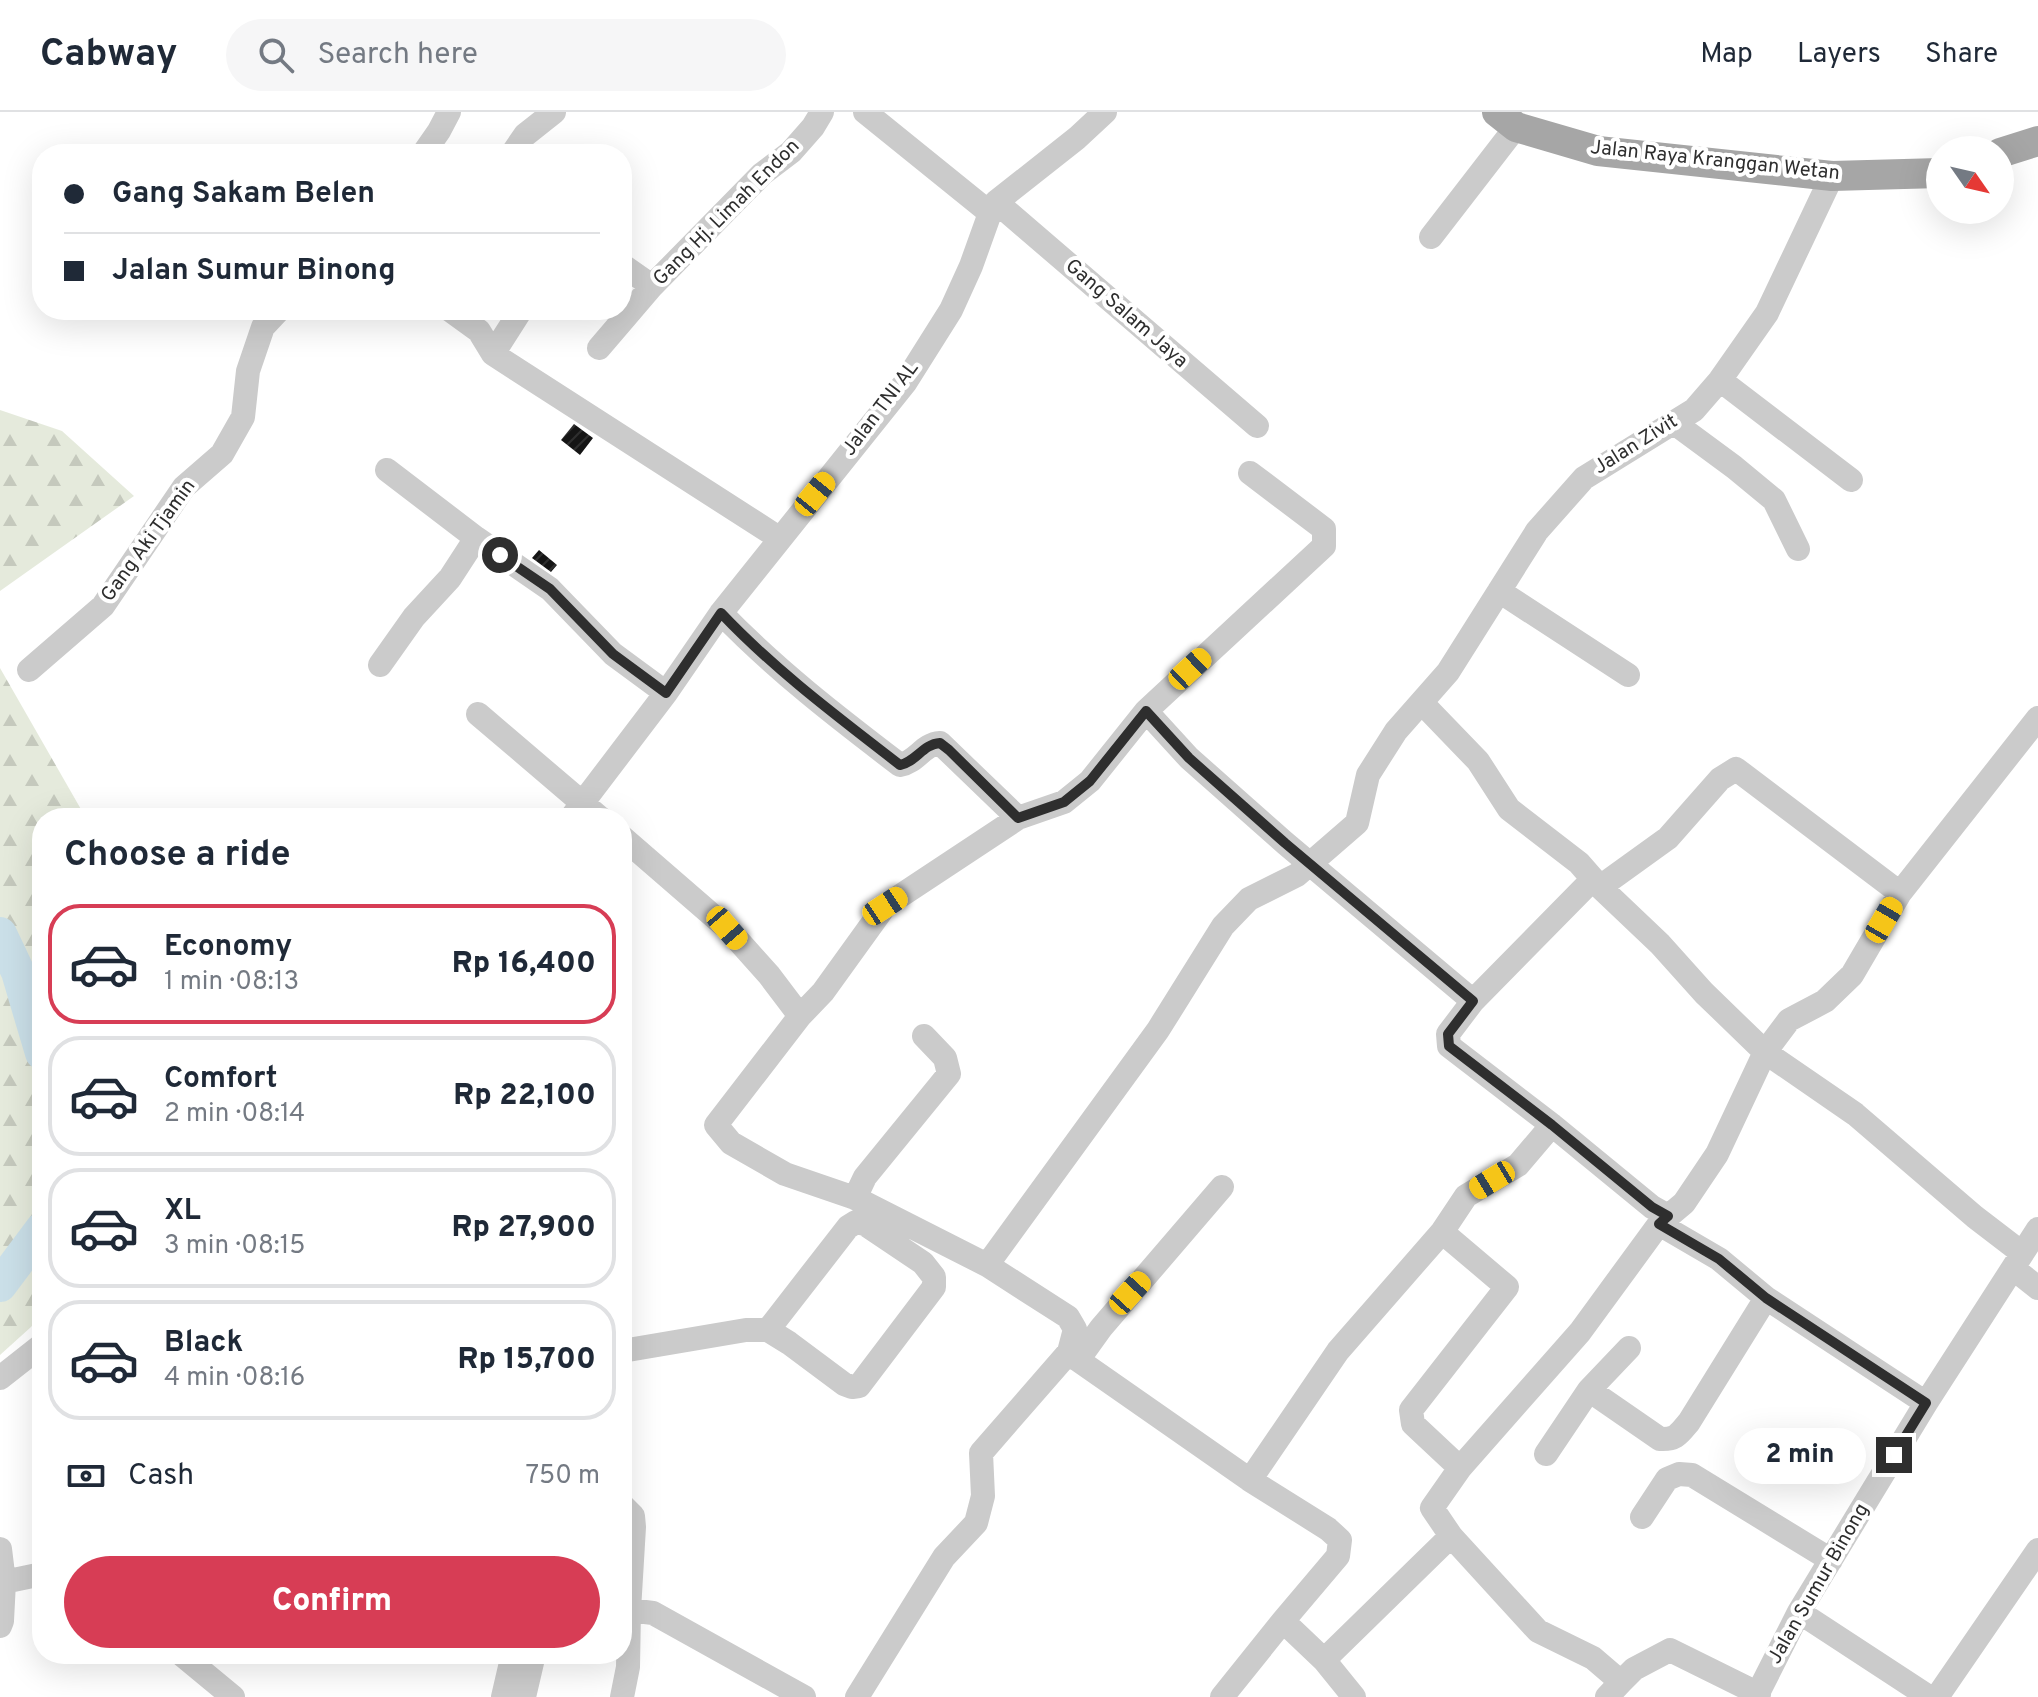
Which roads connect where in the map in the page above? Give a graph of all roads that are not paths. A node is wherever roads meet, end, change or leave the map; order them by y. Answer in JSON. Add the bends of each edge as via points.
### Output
{"nodes":[{"id":1,"x":449,"y":112,"type":"edge"},
{"id":2,"x":554,"y":112,"type":"edge"},
{"id":3,"x":822,"y":112,"type":"edge"},
{"id":4,"x":865,"y":112,"type":"edge"},
{"id":5,"x":1105,"y":112,"type":"edge"},
{"id":6,"x":1506,"y":119,"type":"edge"},
{"id":7,"x":2038,"y":141,"type":"edge"},
{"id":8,"x":430,"y":144,"type":"edge"},
{"id":9,"x":519,"y":144,"type":"edge"},
{"id":10,"x":2014,"y":149,"type":"edge"},
{"id":11,"x":1926,"y":173,"type":"edge"},
{"id":12,"x":1832,"y":176,"type":"junction"},
{"id":13,"x":993,"y":207,"type":"junction"},
{"id":14,"x":1431,"y":237,"type":"dead end"},
{"id":15,"x":632,"y":272,"type":"edge"},
{"id":16,"x":652,"y":286,"type":"junction"},
{"id":17,"x":632,"y":309,"type":"edge"},
{"id":18,"x":270,"y":320,"type":"edge"},
{"id":19,"x":464,"y":320,"type":"edge"},
{"id":20,"x":515,"y":320,"type":"edge"},
{"id":21,"x":623,"y":320,"type":"edge"},
{"id":22,"x":599,"y":348,"type":"dead end"},
{"id":23,"x":493,"y":354,"type":"junction"},
{"id":24,"x":1720,"y":380,"type":"junction"},
{"id":25,"x":1673,"y":422,"type":"junction"},
{"id":26,"x":1257,"y":426,"type":"dead end"},
{"id":27,"x":387,"y":470,"type":"dead end"},
{"id":28,"x":1250,"y":473,"type":"dead end"},
{"id":29,"x":1851,"y":480,"type":"dead end"},
{"id":30,"x":476,"y":538,"type":"junction"},
{"id":31,"x":779,"y":538,"type":"junction"},
{"id":32,"x":1798,"y":549,"type":"dead end"},
{"id":33,"x":1499,"y":591,"type":"junction"},
{"id":34,"x":721,"y":613,"type":"junction"},
{"id":35,"x":380,"y":665,"type":"dead end"},
{"id":36,"x":29,"y":670,"type":"dead end"},
{"id":37,"x":1628,"y":675,"type":"dead end"},
{"id":38,"x":666,"y":693,"type":"junction"},
{"id":39,"x":1422,"y":703,"type":"junction"},
{"id":40,"x":1146,"y":711,"type":"junction"},
{"id":41,"x":478,"y":714,"type":"dead end"},
{"id":42,"x":2038,"y":718,"type":"edge"},
{"id":43,"x":579,"y":808,"type":"edge"},
{"id":44,"x":587,"y":808,"type":"edge"},
{"id":45,"x":1018,"y":818,"type":"junction"},
{"id":46,"x":632,"y":846,"type":"edge"},
{"id":47,"x":1310,"y":862,"type":"junction"},
{"id":48,"x":1596,"y":883,"type":"junction"},
{"id":49,"x":1900,"y":893,"type":"junction"},
{"id":50,"x":1473,"y":1001,"type":"junction"},
{"id":51,"x":800,"y":1016,"type":"junction"},
{"id":52,"x":924,"y":1036,"type":"dead end"},
{"id":53,"x":1765,"y":1052,"type":"junction"},
{"id":54,"x":1552,"y":1125,"type":"junction"},
{"id":55,"x":1222,"y":1187,"type":"dead end"},
{"id":56,"x":855,"y":1198,"type":"junction"},
{"id":57,"x":1663,"y":1220,"type":"junction"},
{"id":58,"x":2038,"y":1229,"type":"edge"},
{"id":59,"x":1442,"y":1232,"type":"junction"},
{"id":60,"x":2018,"y":1261,"type":"junction"},
{"id":61,"x":987,"y":1265,"type":"junction"},
{"id":62,"x":2038,"y":1288,"type":"edge"},
{"id":63,"x":1766,"y":1298,"type":"junction"},
{"id":64,"x":768,"y":1330,"type":"junction"},
{"id":65,"x":1629,"y":1348,"type":"dead end"},
{"id":66,"x":632,"y":1349,"type":"edge"},
{"id":67,"x":32,"y":1353,"type":"edge"},
{"id":68,"x":1074,"y":1356,"type":"junction"},
{"id":69,"x":0,"y":1378,"type":"edge"},
{"id":70,"x":1589,"y":1390,"type":"junction"},
{"id":71,"x":1926,"y":1403,"type":"junction"},
{"id":72,"x":1546,"y":1454,"type":"dead end"},
{"id":73,"x":1460,"y":1468,"type":"junction"},
{"id":74,"x":1250,"y":1480,"type":"junction"},
{"id":75,"x":632,"y":1515,"type":"edge"},
{"id":76,"x":1642,"y":1517,"type":"dead end"},
{"id":77,"x":1451,"y":1536,"type":"junction"},
{"id":78,"x":632,"y":1540,"type":"edge"},
{"id":79,"x":0,"y":1549,"type":"edge"},
{"id":80,"x":2038,"y":1550,"type":"edge"},
{"id":81,"x":1831,"y":1560,"type":"junction"},
{"id":82,"x":32,"y":1576,"type":"edge"},
{"id":83,"x":4,"y":1582,"type":"junction"},
{"id":84,"x":632,"y":1610,"type":"edge"},
{"id":85,"x":1799,"y":1612,"type":"junction"},
{"id":86,"x":1283,"y":1621,"type":"junction"},
{"id":87,"x":0,"y":1626,"type":"edge"},
{"id":88,"x":1324,"y":1660,"type":"junction"},
{"id":89,"x":193,"y":1664,"type":"edge"},
{"id":90,"x":511,"y":1664,"type":"edge"},
{"id":91,"x":532,"y":1664,"type":"edge"},
{"id":92,"x":628,"y":1664,"type":"edge"},
{"id":93,"x":1614,"y":1690,"type":"edge"},
{"id":94,"x":1913,"y":1693,"type":"edge"},
{"id":95,"x":1758,"y":1696,"type":"edge"},
{"id":96,"x":233,"y":1697,"type":"edge"},
{"id":97,"x":503,"y":1697,"type":"edge"},
{"id":98,"x":524,"y":1697,"type":"edge"},
{"id":99,"x":622,"y":1697,"type":"edge"},
{"id":100,"x":804,"y":1697,"type":"edge"},
{"id":101,"x":857,"y":1697,"type":"edge"},
{"id":102,"x":1222,"y":1697,"type":"edge"},
{"id":103,"x":1354,"y":1697,"type":"edge"},
{"id":104,"x":1937,"y":1697,"type":"edge"}],
"edges":[{"from":1,"to":8,"type":"street"},
{"from":2,"to":9,"type":"street"},
{"from":3,"to":16,"type":"street","name":"Gang Hj. Limah Endon","via":[[791,152],[762,174]]},
{"from":4,"to":13,"type":"street","name":"Gang Salam Jaya"},
{"from":5,"to":13,"type":"street"},
{"from":6,"to":12,"type":"main road","name":"Jalan Raya Kranggan Wetan","via":[[1598,151]]},
{"from":6,"to":14,"type":"street"},
{"from":7,"to":10,"type":"main road"},
{"from":11,"to":12,"type":"main road","name":"Jalan Raya Kranggan Wetan"},
{"from":12,"to":24,"type":"street","name":"Jalan Zivit","via":[[1767,313]]},
{"from":13,"to":26,"type":"street","name":"Gang Salam Jaya"},
{"from":13,"to":31,"type":"street","name":"Jalan TNI AL","via":[[951,310],[905,383]]},
{"from":15,"to":16,"type":"street"},
{"from":16,"to":17,"type":"street","name":"Gang Hj. Limah Endon"},
{"from":18,"to":36,"type":"street","name":"Gang Aki Tjamin","via":[[248,371],[243,417],[222,454],[184,487],[103,606]]},
{"from":19,"to":23,"type":"street","via":[[479,331]]},
{"from":20,"to":23,"type":"street"},
{"from":21,"to":22,"type":"street","name":"Gang Hj. Limah Endon"},
{"from":23,"to":31,"type":"street"},
{"from":24,"to":25,"type":"street","name":"Jalan Zivit","via":[[1694,410]]},
{"from":24,"to":29,"type":"street"},
{"from":25,"to":32,"type":"street","via":[[1774,500]]},
{"from":25,"to":33,"type":"street","name":"Jalan Zivit","via":[[1584,478],[1537,531]]},
{"from":27,"to":30,"type":"street"},
{"from":28,"to":40,"type":"street","via":[[1324,529],[1324,546]]},
{"from":30,"to":35,"type":"street"},
{"from":30,"to":38,"type":"street","via":[[550,589],[613,654]]},
{"from":31,"to":34,"type":"street","name":"Jalan TNI AL"},
{"from":33,"to":37,"type":"street"},
{"from":33,"to":39,"type":"street","name":"Jalan Zivit"},
{"from":34,"to":38,"type":"street","name":"Jalan TNI AL"},
{"from":34,"to":45,"type":"street","via":[[799,686],[900,765],[928,745],[940,743]]},
{"from":38,"to":44,"type":"street","name":"Jalan TNI AL"},
{"from":39,"to":47,"type":"street","name":"Jalan Zivit","via":[[1368,775],[1357,823]]},
{"from":39,"to":48,"type":"street","via":[[1478,761],[1509,809],[1579,863]]},
{"from":40,"to":45,"type":"street","via":[[1090,781],[1064,802]]},
{"from":40,"to":47,"type":"street","via":[[1189,758]]},
{"from":41,"to":43,"type":"street"},
{"from":42,"to":49,"type":"street"},
{"from":45,"to":51,"type":"street","via":[[885,906]]},
{"from":46,"to":51,"type":"street","via":[[727,928]]},
{"from":47,"to":50,"type":"street"},
{"from":47,"to":61,"type":"street","name":"Jalan Zivit","via":[[1297,875],[1249,899],[1223,926],[1158,1030]]},
{"from":48,"to":49,"type":"street","via":[[1668,838],[1720,779],[1736,769]]},
{"from":48,"to":50,"type":"street"},
{"from":48,"to":53,"type":"street"},
{"from":49,"to":53,"type":"street","via":[[1852,975],[1825,1001],[1789,1020]]},
{"from":50,"to":54,"type":"street","via":[[1448,1034],[1449,1046]]},
{"from":51,"to":56,"type":"street","via":[[716,1125],[731,1143],[785,1174]]},
{"from":52,"to":56,"type":"street","via":[[945,1058],[949,1074],[865,1177]]},
{"from":53,"to":57,"type":"street","via":[[1717,1154],[1684,1203]]},
{"from":53,"to":60,"type":"street","via":[[1855,1114]]},
{"from":54,"to":57,"type":"street"},
{"from":54,"to":59,"type":"street","via":[[1518,1165],[1466,1196]]},
{"from":55,"to":68,"type":"street"},
{"from":56,"to":61,"type":"street"},
{"from":57,"to":63,"type":"street"},
{"from":57,"to":73,"type":"street","via":[[1580,1332]]},
{"from":58,"to":60,"type":"street","name":"Jalan Sumur Binong"},
{"from":59,"to":73,"type":"street","via":[[1507,1287],[1411,1410],[1413,1424]]},
{"from":59,"to":74,"type":"street","via":[[1338,1351]]},
{"from":60,"to":62,"type":"street"},
{"from":60,"to":71,"type":"street","name":"Jalan Sumur Binong"},
{"from":61,"to":68,"type":"street","via":[[1068,1317],[1075,1329]]},
{"from":63,"to":70,"type":"street","via":[[1689,1422],[1671,1439],[1660,1439]]},
{"from":63,"to":71,"type":"street"},
{"from":64,"to":64,"type":"street","via":[[844,1384],[859,1386],[934,1287],[934,1277],[923,1263],[856,1222]]},
{"from":64,"to":66,"type":"street"},
{"from":65,"to":70,"type":"street"},
{"from":67,"to":69,"type":"street"},
{"from":68,"to":74,"type":"street"},
{"from":68,"to":101,"type":"street","via":[[981,1453],[983,1496],[976,1523],[944,1557]]},
{"from":70,"to":72,"type":"street"},
{"from":71,"to":81,"type":"street","name":"Jalan Sumur Binong"},
{"from":73,"to":77,"type":"street","via":[[1432,1508]]},
{"from":74,"to":86,"type":"street","via":[[1340,1540],[1338,1556]]},
{"from":75,"to":78,"type":"street"},
{"from":76,"to":81,"type":"street","via":[[1667,1479],[1692,1475]]},
{"from":77,"to":88,"type":"street"},
{"from":77,"to":93,"type":"street","via":[[1538,1631],[1593,1658]]},
{"from":79,"to":83,"type":"street"},
{"from":80,"to":104,"type":"street"},
{"from":81,"to":85,"type":"street","name":"Jalan Sumur Binong"},
{"from":82,"to":83,"type":"street"},
{"from":83,"to":87,"type":"street"},
{"from":84,"to":100,"type":"street","via":[[653,1613]]},
{"from":85,"to":94,"type":"street"},
{"from":85,"to":95,"type":"street","name":"Jalan Sumur Binong"},
{"from":86,"to":88,"type":"street"},
{"from":86,"to":102,"type":"street"},
{"from":88,"to":103,"type":"street"},
{"from":89,"to":96,"type":"street"},
{"from":90,"to":97,"type":"street"},
{"from":91,"to":98,"type":"street"},
{"from":92,"to":99,"type":"street"},
{"from":93,"to":95,"type":"street","via":[[1634,1669],[1670,1650]]}]}
